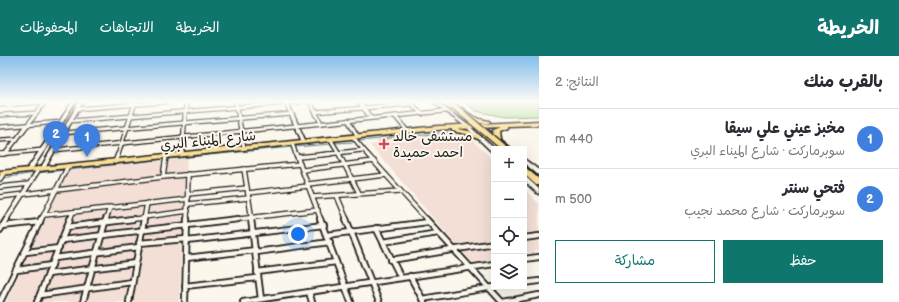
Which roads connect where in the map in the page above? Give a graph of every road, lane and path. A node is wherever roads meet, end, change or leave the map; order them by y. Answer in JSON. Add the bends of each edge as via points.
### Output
{"nodes":[{"id":1,"x":19,"y":113,"type":"edge"},
{"id":2,"x":36,"y":113,"type":"edge"},
{"id":3,"x":66,"y":113,"type":"edge"},
{"id":4,"x":74,"y":113,"type":"edge"},
{"id":5,"x":158,"y":113,"type":"edge"},
{"id":6,"x":185,"y":113,"type":"edge"},
{"id":7,"x":237,"y":113,"type":"edge"},
{"id":8,"x":316,"y":113,"type":"edge"},
{"id":9,"x":367,"y":113,"type":"edge"},
{"id":10,"x":426,"y":113,"type":"edge"},
{"id":11,"x":449,"y":113,"type":"edge"},
{"id":12,"x":459,"y":113,"type":"edge"},
{"id":13,"x":463,"y":113,"type":"edge"},
{"id":14,"x":467,"y":113,"type":"edge"},
{"id":15,"x":292,"y":114,"type":"joint"},
{"id":16,"x":422,"y":114,"type":"joint"},
{"id":17,"x":0,"y":115,"type":"edge"},
{"id":18,"x":131,"y":116,"type":"junction"},
{"id":19,"x":395,"y":116,"type":"junction"},
{"id":20,"x":470,"y":116,"type":"junction"},
{"id":21,"x":371,"y":118,"type":"junction"},
{"id":22,"x":238,"y":119,"type":"junction"},
{"id":23,"x":348,"y":120,"type":"junction"},
{"id":24,"x":70,"y":121,"type":"junction"},
{"id":25,"x":460,"y":121,"type":"junction"},
{"id":26,"x":61,"y":122,"type":"junction"},
{"id":27,"x":184,"y":123,"type":"junction"},
{"id":28,"x":321,"y":123,"type":"junction"},
{"id":29,"x":539,"y":124,"type":"edge"},
{"id":30,"x":28,"y":125,"type":"junction"},
{"id":31,"x":297,"y":125,"type":"junction"},
{"id":32,"x":508,"y":125,"type":"junction"},
{"id":33,"x":0,"y":127,"type":"edge"},
{"id":34,"x":483,"y":127,"type":"junction"},
{"id":35,"x":126,"y":128,"type":"junction"},
{"id":36,"x":445,"y":129,"type":"junction"},
{"id":37,"x":465,"y":129,"type":"junction"},
{"id":38,"x":240,"y":131,"type":"junction"},
{"id":39,"x":408,"y":132,"type":"junction"},
{"id":40,"x":62,"y":133,"type":"junction"},
{"id":41,"x":183,"y":136,"type":"junction"},
{"id":42,"x":356,"y":137,"type":"junction"},
{"id":43,"x":478,"y":137,"type":"joint"},
{"id":44,"x":17,"y":138,"type":"junction"},
{"id":45,"x":497,"y":139,"type":"junction"},
{"id":46,"x":0,"y":140,"type":"edge"},
{"id":47,"x":331,"y":140,"type":"junction"},
{"id":48,"x":122,"y":142,"type":"junction"},
{"id":49,"x":304,"y":142,"type":"junction"},
{"id":50,"x":292,"y":144,"type":"junction"},
{"id":51,"x":497,"y":146,"type":"edge"},
{"id":52,"x":501,"y":146,"type":"edge"},
{"id":53,"x":505,"y":146,"type":"edge"},
{"id":54,"x":244,"y":148,"type":"junction"},
{"id":55,"x":491,"y":148,"type":"edge"},
{"id":56,"x":43,"y":150,"type":"junction"},
{"id":57,"x":54,"y":150,"type":"junction"},
{"id":58,"x":363,"y":150,"type":"junction"},
{"id":59,"x":6,"y":153,"type":"junction"},
{"id":60,"x":339,"y":153,"type":"junction"},
{"id":61,"x":0,"y":154,"type":"edge"},
{"id":62,"x":182,"y":155,"type":"junction"},
{"id":63,"x":166,"y":156,"type":"junction"},
{"id":64,"x":50,"y":157,"type":"junction"},
{"id":65,"x":298,"y":157,"type":"junction"},
{"id":66,"x":38,"y":158,"type":"junction"},
{"id":67,"x":374,"y":161,"type":"junction"},
{"id":68,"x":115,"y":162,"type":"junction"},
{"id":69,"x":527,"y":163,"type":"edge"},
{"id":70,"x":300,"y":164,"type":"junction"},
{"id":71,"x":345,"y":164,"type":"junction"},
{"id":72,"x":68,"y":166,"type":"junction"},
{"id":73,"x":527,"y":168,"type":"edge"},
{"id":74,"x":41,"y":169,"type":"junction"},
{"id":75,"x":244,"y":169,"type":"junction"},
{"id":76,"x":29,"y":170,"type":"junction"},
{"id":77,"x":303,"y":170,"type":"junction"},
{"id":78,"x":527,"y":172,"type":"edge"},
{"id":79,"x":2,"y":173,"type":"edge"},
{"id":80,"x":539,"y":173,"type":"edge"},
{"id":81,"x":188,"y":174,"type":"junction"},
{"id":82,"x":386,"y":175,"type":"junction"},
{"id":83,"x":163,"y":177,"type":"junction"},
{"id":84,"x":539,"y":178,"type":"edge"},
{"id":85,"x":0,"y":179,"type":"edge"},
{"id":86,"x":352,"y":179,"type":"junction"},
{"id":87,"x":527,"y":181,"type":"edge"},
{"id":88,"x":539,"y":182,"type":"edge"},
{"id":89,"x":29,"y":184,"type":"junction"},
{"id":90,"x":308,"y":185,"type":"junction"},
{"id":91,"x":0,"y":188,"type":"edge"},
{"id":92,"x":247,"y":188,"type":"junction"},
{"id":93,"x":57,"y":189,"type":"junction"},
{"id":94,"x":400,"y":191,"type":"junction"},
{"id":95,"x":539,"y":192,"type":"edge"},
{"id":96,"x":359,"y":193,"type":"junction"},
{"id":97,"x":23,"y":194,"type":"junction"},
{"id":98,"x":248,"y":196,"type":"junction"},
{"id":99,"x":337,"y":196,"type":"junction"},
{"id":100,"x":0,"y":197,"type":"edge"},
{"id":101,"x":313,"y":197,"type":"junction"},
{"id":102,"x":188,"y":199,"type":"junction"},
{"id":103,"x":147,"y":203,"type":"junction"},
{"id":104,"x":110,"y":207,"type":"junction"},
{"id":105,"x":318,"y":210,"type":"junction"},
{"id":106,"x":72,"y":212,"type":"junction"},
{"id":107,"x":188,"y":212,"type":"junction"},
{"id":108,"x":44,"y":215,"type":"junction"},
{"id":109,"x":144,"y":217,"type":"junction"},
{"id":110,"x":250,"y":218,"type":"junction"},
{"id":111,"x":40,"y":222,"type":"junction"},
{"id":112,"x":106,"y":222,"type":"junction"},
{"id":113,"x":428,"y":222,"type":"junction"},
{"id":114,"x":187,"y":224,"type":"junction"},
{"id":115,"x":324,"y":225,"type":"junction"},
{"id":116,"x":67,"y":227,"type":"junction"},
{"id":117,"x":1,"y":228,"type":"edge"},
{"id":118,"x":376,"y":228,"type":"junction"},
{"id":119,"x":142,"y":230,"type":"junction"},
{"id":120,"x":350,"y":232,"type":"junction"},
{"id":121,"x":438,"y":233,"type":"junction"},
{"id":122,"x":253,"y":234,"type":"junction"},
{"id":123,"x":103,"y":235,"type":"junction"},
{"id":124,"x":327,"y":235,"type":"junction"},
{"id":125,"x":539,"y":236,"type":"edge"},
{"id":126,"x":527,"y":238,"type":"edge"},
{"id":127,"x":62,"y":240,"type":"junction"},
{"id":128,"x":187,"y":240,"type":"junction"},
{"id":129,"x":330,"y":242,"type":"junction"},
{"id":130,"x":383,"y":242,"type":"junction"},
{"id":131,"x":491,"y":244,"type":"edge"},
{"id":132,"x":139,"y":245,"type":"junction"},
{"id":133,"x":59,"y":248,"type":"junction"},
{"id":134,"x":454,"y":250,"type":"junction"},
{"id":135,"x":256,"y":251,"type":"junction"},
{"id":136,"x":26,"y":252,"type":"junction"},
{"id":137,"x":98,"y":252,"type":"junction"},
{"id":138,"x":539,"y":256,"type":"edge"},
{"id":139,"x":55,"y":258,"type":"junction"},
{"id":140,"x":186,"y":258,"type":"junction"},
{"id":141,"x":527,"y":258,"type":"edge"},
{"id":142,"x":391,"y":260,"type":"junction"},
{"id":143,"x":336,"y":262,"type":"junction"},
{"id":144,"x":136,"y":263,"type":"junction"},
{"id":145,"x":491,"y":264,"type":"edge"},
{"id":146,"x":52,"y":265,"type":"junction"},
{"id":147,"x":94,"y":268,"type":"junction"},
{"id":148,"x":470,"y":268,"type":"junction"},
{"id":149,"x":17,"y":270,"type":"junction"},
{"id":150,"x":48,"y":274,"type":"junction"},
{"id":151,"x":257,"y":275,"type":"junction"},
{"id":152,"x":410,"y":276,"type":"junction"},
{"id":153,"x":401,"y":278,"type":"junction"},
{"id":154,"x":539,"y":281,"type":"edge"},
{"id":155,"x":132,"y":282,"type":"junction"},
{"id":156,"x":371,"y":282,"type":"junction"},
{"id":157,"x":527,"y":283,"type":"edge"},
{"id":158,"x":185,"y":286,"type":"junction"},
{"id":159,"x":346,"y":287,"type":"junction"},
{"id":160,"x":488,"y":287,"type":"junction"},
{"id":161,"x":87,"y":289,"type":"junction"},
{"id":162,"x":309,"y":292,"type":"junction"},
{"id":163,"x":40,"y":295,"type":"junction"},
{"id":164,"x":539,"y":295,"type":"edge"},
{"id":165,"x":261,"y":299,"type":"junction"},
{"id":166,"x":282,"y":299,"type":"edge"},
{"id":167,"x":423,"y":300,"type":"edge"},
{"id":168,"x":0,"y":301,"type":"edge"},
{"id":169,"x":255,"y":301,"type":"edge"},
{"id":170,"x":37,"y":302,"type":"edge"},
{"id":171,"x":83,"y":302,"type":"edge"},
{"id":172,"x":129,"y":302,"type":"edge"},
{"id":173,"x":184,"y":302,"type":"edge"},
{"id":174,"x":243,"y":302,"type":"edge"},
{"id":175,"x":312,"y":302,"type":"edge"},
{"id":176,"x":351,"y":302,"type":"edge"},
{"id":177,"x":379,"y":302,"type":"edge"},
{"id":178,"x":502,"y":302,"type":"edge"}],
"edges":[{"from":1,"to":17,"type":"street"},
{"from":2,"to":30,"type":"street"},
{"from":3,"to":26,"type":"street"},
{"from":4,"to":24,"type":"street"},
{"from":5,"to":18,"type":"street"},
{"from":6,"to":27,"type":"street"},
{"from":7,"to":22,"type":"street"},
{"from":8,"to":28,"type":"street"},
{"from":9,"to":21,"type":"street"},
{"from":10,"to":16,"type":"street"},
{"from":11,"to":25,"type":"street"},
{"from":12,"to":51,"type":"highway","bridge":true},
{"from":13,"to":52,"type":"highway","bridge":true},
{"from":14,"to":20,"type":"street"},
{"from":15,"to":22,"type":"street"},
{"from":15,"to":31,"type":"street"},
{"from":16,"to":19,"type":"street"},
{"from":18,"to":24,"type":"street"},
{"from":18,"to":35,"type":"street"},
{"from":19,"to":21,"type":"street"},
{"from":19,"to":39,"type":"street"},
{"from":20,"to":32,"type":"highway","via":[[478,121]]},
{"from":20,"to":34,"type":"street"},
{"from":21,"to":23,"type":"street"},
{"from":22,"to":27,"type":"street"},
{"from":22,"to":38,"type":"street"},
{"from":23,"to":28,"type":"street"},
{"from":23,"to":42,"type":"street"},
{"from":24,"to":40,"type":"street"},
{"from":25,"to":36,"type":"highway"},
{"from":25,"to":37,"type":"street"},
{"from":26,"to":30,"type":"street"},
{"from":26,"to":56,"type":"street"},
{"from":27,"to":35,"type":"street"},
{"from":27,"to":41,"type":"street"},
{"from":28,"to":31,"type":"street"},
{"from":29,"to":32,"type":"highway"},
{"from":30,"to":33,"type":"street"},
{"from":30,"to":44,"type":"street"},
{"from":31,"to":38,"type":"street"},
{"from":31,"to":49,"type":"street"},
{"from":32,"to":34,"type":"highway"},
{"from":32,"to":45,"type":"highway","via":[[496,130]]},
{"from":34,"to":37,"type":"highway"},
{"from":34,"to":45,"type":"street"},
{"from":35,"to":40,"type":"street"},
{"from":35,"to":48,"type":"street"},
{"from":36,"to":37,"type":"highway"},
{"from":36,"to":39,"type":"highway","name":"شارع الميناء البري"},
{"from":37,"to":43,"type":"highway"},
{"from":38,"to":41,"type":"street"},
{"from":38,"to":54,"type":"street"},
{"from":39,"to":42,"type":"highway","name":"شارع الميناء البري"},
{"from":40,"to":57,"type":"street"},
{"from":41,"to":48,"type":"street"},
{"from":41,"to":62,"type":"street"},
{"from":42,"to":47,"type":"highway","name":"شارع الميناء البري"},
{"from":42,"to":58,"type":"street"},
{"from":43,"to":55,"type":"street"},
{"from":44,"to":46,"type":"street"},
{"from":44,"to":59,"type":"street"},
{"from":45,"to":53,"type":"street"},
{"from":47,"to":49,"type":"highway","name":"شارع الميناء البري"},
{"from":47,"to":60,"type":"street"},
{"from":48,"to":57,"type":"street"},
{"from":48,"to":68,"type":"street"},
{"from":49,"to":50,"type":"highway","name":"شارع الميناء البري"},
{"from":50,"to":54,"type":"highway","name":"شارع الميناء البري"},
{"from":50,"to":65,"type":"street"},
{"from":54,"to":62,"type":"highway","name":"شارع الميناء البري"},
{"from":56,"to":59,"type":"street"},
{"from":56,"to":66,"type":"street"},
{"from":57,"to":64,"type":"street"},
{"from":58,"to":60,"type":"street"},
{"from":58,"to":67,"type":"street"},
{"from":59,"to":61,"type":"street"},
{"from":60,"to":65,"type":"street"},
{"from":60,"to":71,"type":"street"},
{"from":62,"to":63,"type":"highway","name":"شارع الميناء البري"},
{"from":63,"to":68,"type":"highway","name":"شارع الميناء البري"},
{"from":63,"to":83,"type":"street"},
{"from":64,"to":66,"type":"street"},
{"from":64,"to":74,"type":"street"},
{"from":65,"to":70,"type":"street"},
{"from":66,"to":76,"type":"street"},
{"from":67,"to":71,"type":"street"},
{"from":67,"to":82,"type":"street"},
{"from":68,"to":72,"type":"highway","name":"شارع الميناء البري"},
{"from":69,"to":80,"type":"street"},
{"from":70,"to":75,"type":"street"},
{"from":70,"to":77,"type":"street"},
{"from":71,"to":77,"type":"street"},
{"from":71,"to":86,"type":"street"},
{"from":72,"to":74,"type":"highway","name":"شارع الميناء البري"},
{"from":72,"to":93,"type":"street"},
{"from":73,"to":84,"type":"highway"},
{"from":74,"to":76,"type":"highway","name":"شارع الميناء البري"},
{"from":74,"to":89,"type":"street"},
{"from":75,"to":81,"type":"street"},
{"from":75,"to":92,"type":"street"},
{"from":76,"to":79,"type":"highway","name":"شارع الميناء البري"},
{"from":77,"to":90,"type":"street"},
{"from":78,"to":88,"type":"highway"},
{"from":79,"to":85,"type":"street"},
{"from":81,"to":83,"type":"street"},
{"from":81,"to":102,"type":"street"},
{"from":82,"to":86,"type":"street"},
{"from":82,"to":94,"type":"street"},
{"from":83,"to":93,"type":"street"},
{"from":86,"to":90,"type":"street"},
{"from":86,"to":96,"type":"street"},
{"from":87,"to":95,"type":"street"},
{"from":89,"to":91,"type":"street"},
{"from":89,"to":97,"type":"street"},
{"from":90,"to":98,"type":"street"},
{"from":90,"to":101,"type":"street"},
{"from":92,"to":98,"type":"street"},
{"from":92,"to":102,"type":"street"},
{"from":93,"to":97,"type":"street"},
{"from":93,"to":108,"type":"street"},
{"from":94,"to":96,"type":"street"},
{"from":94,"to":113,"type":"street"},
{"from":96,"to":99,"type":"street"},
{"from":97,"to":100,"type":"street"},
{"from":97,"to":117,"type":"street"},
{"from":98,"to":102,"type":"street"},
{"from":98,"to":110,"type":"street"},
{"from":99,"to":101,"type":"street"},
{"from":99,"to":120,"type":"street"},
{"from":101,"to":105,"type":"street"},
{"from":102,"to":103,"type":"street"},
{"from":102,"to":107,"type":"street"},
{"from":103,"to":104,"type":"street"},
{"from":103,"to":109,"type":"street"},
{"from":104,"to":106,"type":"street"},
{"from":104,"to":112,"type":"street"},
{"from":105,"to":110,"type":"street"},
{"from":105,"to":115,"type":"street"},
{"from":106,"to":108,"type":"street"},
{"from":106,"to":116,"type":"street"},
{"from":107,"to":109,"type":"street"},
{"from":107,"to":114,"type":"street"},
{"from":108,"to":111,"type":"street"},
{"from":109,"to":112,"type":"street"},
{"from":109,"to":119,"type":"street"},
{"from":110,"to":114,"type":"street"},
{"from":110,"to":122,"type":"street"},
{"from":111,"to":117,"type":"street"},
{"from":111,"to":136,"type":"street"},
{"from":112,"to":116,"type":"street"},
{"from":112,"to":123,"type":"street"},
{"from":113,"to":118,"type":"street"},
{"from":113,"to":121,"type":"street"},
{"from":114,"to":119,"type":"street"},
{"from":114,"to":128,"type":"street"},
{"from":115,"to":122,"type":"street"},
{"from":115,"to":124,"type":"street"},
{"from":116,"to":127,"type":"street"},
{"from":118,"to":120,"type":"street"},
{"from":118,"to":130,"type":"street"},
{"from":119,"to":123,"type":"street"},
{"from":119,"to":132,"type":"street"},
{"from":120,"to":124,"type":"street"},
{"from":120,"to":156,"type":"street"},
{"from":121,"to":130,"type":"street"},
{"from":121,"to":134,"type":"street"},
{"from":122,"to":128,"type":"street"},
{"from":122,"to":135,"type":"street"},
{"from":123,"to":127,"type":"street"},
{"from":123,"to":137,"type":"street"},
{"from":124,"to":129,"type":"street"},
{"from":125,"to":126,"type":"street"},
{"from":127,"to":133,"type":"street"},
{"from":128,"to":132,"type":"street"},
{"from":128,"to":140,"type":"street"},
{"from":129,"to":135,"type":"street"},
{"from":129,"to":143,"type":"street"},
{"from":130,"to":142,"type":"street"},
{"from":131,"to":134,"type":"street"},
{"from":132,"to":137,"type":"street"},
{"from":132,"to":144,"type":"street"},
{"from":133,"to":136,"type":"street"},
{"from":133,"to":139,"type":"street"},
{"from":134,"to":142,"type":"street"},
{"from":134,"to":148,"type":"street"},
{"from":135,"to":140,"type":"street"},
{"from":135,"to":151,"type":"street"},
{"from":136,"to":149,"type":"street"},
{"from":137,"to":139,"type":"street"},
{"from":137,"to":147,"type":"street"},
{"from":138,"to":141,"type":"street"},
{"from":139,"to":146,"type":"street"},
{"from":140,"to":158,"type":"street"},
{"from":142,"to":153,"type":"street"},
{"from":143,"to":151,"type":"street"},
{"from":143,"to":159,"type":"street"},
{"from":144,"to":147,"type":"street"},
{"from":144,"to":155,"type":"street"},
{"from":145,"to":148,"type":"street"},
{"from":146,"to":149,"type":"street"},
{"from":146,"to":150,"type":"street"},
{"from":147,"to":150,"type":"street"},
{"from":147,"to":161,"type":"street"},
{"from":148,"to":152,"type":"street"},
{"from":148,"to":160,"type":"street"},
{"from":149,"to":168,"type":"street"},
{"from":150,"to":163,"type":"street"},
{"from":151,"to":158,"type":"street"},
{"from":151,"to":165,"type":"street"},
{"from":152,"to":153,"type":"street"},
{"from":152,"to":167,"type":"street"},
{"from":153,"to":156,"type":"street"},
{"from":154,"to":157,"type":"street"},
{"from":155,"to":161,"type":"street"},
{"from":155,"to":172,"type":"street"},
{"from":156,"to":159,"type":"street"},
{"from":156,"to":177,"type":"street"},
{"from":158,"to":173,"type":"street"},
{"from":159,"to":162,"type":"street"},
{"from":159,"to":176,"type":"street"},
{"from":160,"to":167,"type":"street"},
{"from":160,"to":178,"type":"street"},
{"from":161,"to":163,"type":"street"},
{"from":161,"to":171,"type":"street"},
{"from":162,"to":166,"type":"street"},
{"from":162,"to":175,"type":"street"},
{"from":163,"to":170,"type":"street"},
{"from":164,"to":178,"type":"street"},
{"from":165,"to":166,"type":"street"},
{"from":165,"to":169,"type":"street"},
{"from":169,"to":174,"type":"street"}]}
